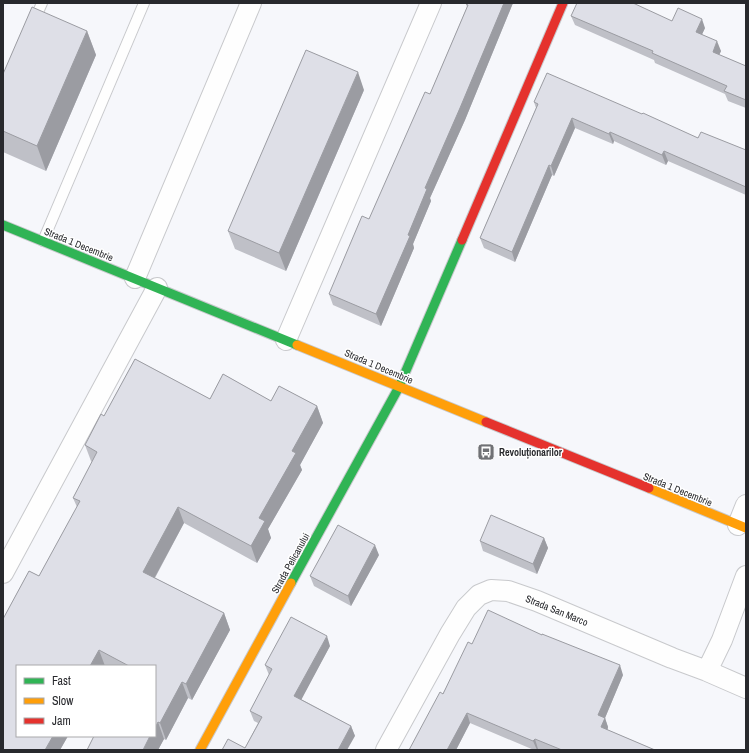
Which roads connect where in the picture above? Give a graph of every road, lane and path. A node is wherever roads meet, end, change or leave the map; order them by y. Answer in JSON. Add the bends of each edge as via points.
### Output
{"nodes":[{"id":1,"x":42,"y":3,"type":"edge"},
{"id":2,"x":144,"y":3,"type":"edge"},
{"id":3,"x":250,"y":3,"type":"edge"},
{"id":4,"x":430,"y":3,"type":"edge"},
{"id":5,"x":563,"y":3,"type":"edge"},
{"id":6,"x":30,"y":31,"type":"edge"},
{"id":7,"x":3,"y":225,"type":"edge"},
{"id":8,"x":43,"y":241,"type":"junction"},
{"id":9,"x":135,"y":278,"type":"junction"},
{"id":10,"x":157,"y":288,"type":"junction"},
{"id":11,"x":286,"y":340,"type":"junction"},
{"id":12,"x":399,"y":387,"type":"junction"},
{"id":13,"x":746,"y":505,"type":"edge"},
{"id":14,"x":742,"y":526,"type":"edge"},
{"id":15,"x":3,"y":573,"type":"edge"},
{"id":16,"x":745,"y":582,"type":"edge"},
{"id":17,"x":707,"y":671,"type":"junction"},
{"id":18,"x":746,"y":688,"type":"edge"},
{"id":19,"x":200,"y":750,"type":"edge"},
{"id":20,"x":386,"y":750,"type":"edge"}],
"edges":[{"from":1,"to":6,"type":"lane"},
{"from":2,"to":8,"type":"lane"},
{"from":3,"to":9,"type":"street"},
{"from":4,"to":11,"type":"street"},
{"from":5,"to":12,"type":"street","name":"Strada Pelicanului"},
{"from":7,"to":8,"type":"street","name":"Strada 1 Decembrie"},
{"from":8,"to":9,"type":"street","name":"Strada 1 Decembrie"},
{"from":9,"to":10,"type":"street","name":"Strada 1 Decembrie"},
{"from":10,"to":11,"type":"street","name":"Strada 1 Decembrie"},
{"from":10,"to":15,"type":"street"},
{"from":11,"to":12,"type":"street","name":"Strada 1 Decembrie"},
{"from":12,"to":14,"type":"street","name":"Strada 1 Decembrie"},
{"from":12,"to":19,"type":"street","name":"Strada Pelicanului"},
{"from":13,"to":14,"type":"street"},
{"from":16,"to":17,"type":"street"},
{"from":17,"to":18,"type":"street","name":"Strada San Marco"},
{"from":17,"to":20,"type":"street","name":"Strada San Marco","via":[[538,601],[508,591],[491,590],[479,595],[466,608]]}]}
